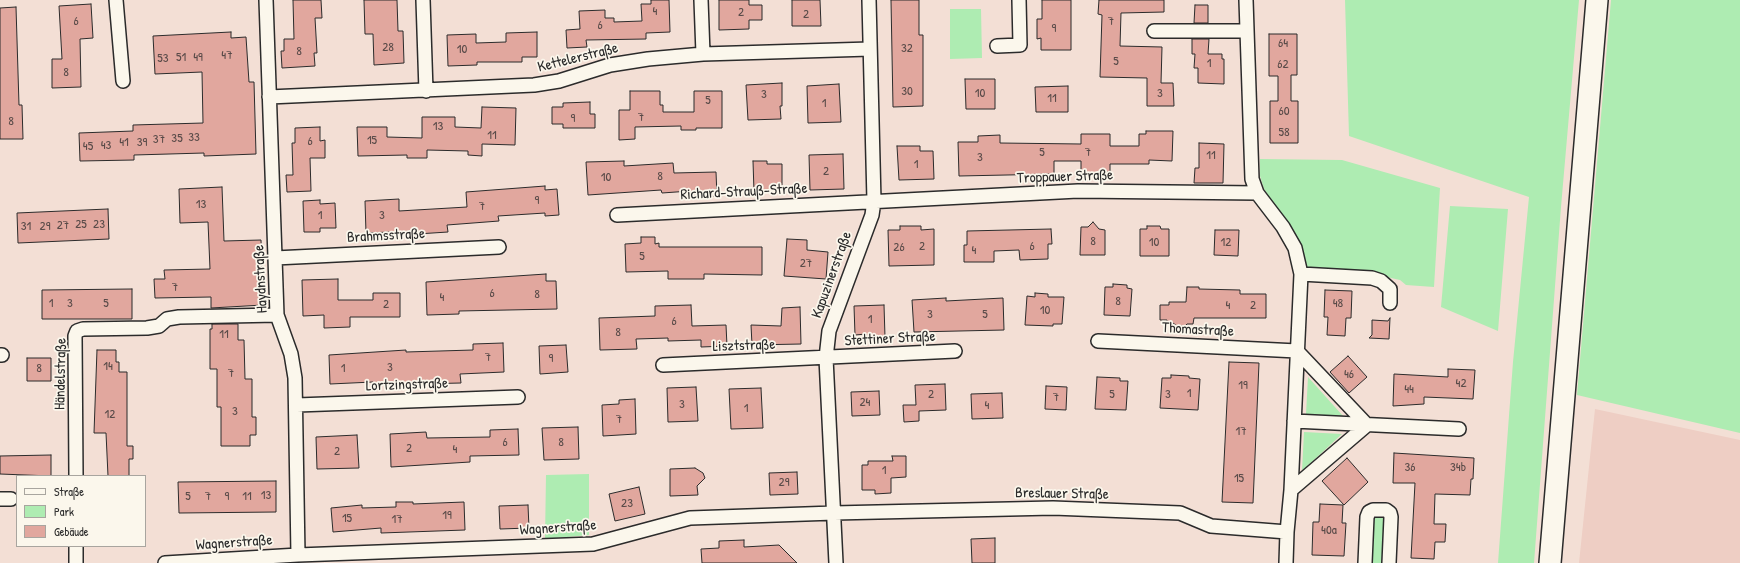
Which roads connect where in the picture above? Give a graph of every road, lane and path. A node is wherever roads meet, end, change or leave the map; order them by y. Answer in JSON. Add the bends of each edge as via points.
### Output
{"nodes":[{"id":1,"x":116,"y":0,"type":"edge"},
{"id":2,"x":266,"y":0,"type":"edge"},
{"id":3,"x":423,"y":0,"type":"edge"},
{"id":4,"x":701,"y":0,"type":"edge"},
{"id":5,"x":869,"y":0,"type":"edge"},
{"id":6,"x":1019,"y":0,"type":"edge"},
{"id":7,"x":1246,"y":0,"type":"edge"},
{"id":8,"x":1597,"y":0,"type":"edge"},
{"id":9,"x":1154,"y":31,"type":"dead end"},
{"id":10,"x":1247,"y":31,"type":"junction"},
{"id":11,"x":997,"y":46,"type":"dead end"},
{"id":12,"x":870,"y":49,"type":"junction"},
{"id":13,"x":703,"y":54,"type":"junction"},
{"id":14,"x":123,"y":81,"type":"dead end"},
{"id":15,"x":426,"y":90,"type":"junction"},
{"id":16,"x":269,"y":97,"type":"junction"},
{"id":17,"x":1257,"y":193,"type":"junction"},
{"id":18,"x":874,"y":201,"type":"junction"},
{"id":19,"x":617,"y":215,"type":"dead end"},
{"id":20,"x":499,"y":247,"type":"dead end"},
{"id":21,"x":275,"y":258,"type":"junction"},
{"id":22,"x":1301,"y":274,"type":"junction"},
{"id":23,"x":1390,"y":303,"type":"dead end"},
{"id":24,"x":277,"y":315,"type":"junction"},
{"id":25,"x":1098,"y":341,"type":"dead end"},
{"id":26,"x":1297,"y":350,"type":"junction"},
{"id":27,"x":955,"y":351,"type":"dead end"},
{"id":28,"x":826,"y":358,"type":"junction"},
{"id":29,"x":663,"y":365,"type":"dead end"},
{"id":30,"x":518,"y":397,"type":"dead end"},
{"id":31,"x":297,"y":405,"type":"junction"},
{"id":32,"x":1294,"y":421,"type":"junction"},
{"id":33,"x":1367,"y":425,"type":"junction"},
{"id":34,"x":1459,"y":430,"type":"dead end"},
{"id":35,"x":76,"y":475,"type":"edge"},
{"id":36,"x":1291,"y":490,"type":"junction"},
{"id":37,"x":834,"y":513,"type":"junction"},
{"id":38,"x":1287,"y":532,"type":"junction"},
{"id":39,"x":76,"y":547,"type":"edge"},
{"id":40,"x":298,"y":555,"type":"junction"},
{"id":41,"x":354,"y":558,"type":"edge"},
{"id":42,"x":76,"y":563,"type":"edge"},
{"id":43,"x":165,"y":563,"type":"edge"},
{"id":44,"x":836,"y":563,"type":"edge"},
{"id":45,"x":1286,"y":563,"type":"edge"},
{"id":46,"x":1365,"y":563,"type":"edge"},
{"id":47,"x":1389,"y":563,"type":"edge"},
{"id":48,"x":1550,"y":563,"type":"edge"}],
"edges":[{"from":1,"to":14,"type":"street"},
{"from":2,"to":16,"type":"street","name":"Haydnstraße"},
{"from":3,"to":15,"type":"street"},
{"from":4,"to":13,"type":"street"},
{"from":5,"to":12,"type":"street","name":"Kapuzinerstraße"},
{"from":6,"to":11,"type":"street","via":[[1020,46]]},
{"from":7,"to":10,"type":"street"},
{"from":8,"to":48,"type":"main road"},
{"from":9,"to":10,"type":"street"},
{"from":10,"to":17,"type":"street","via":[[1252,178]]},
{"from":12,"to":13,"type":"street","name":"Kettelerstraße"},
{"from":12,"to":18,"type":"street","name":"Kapuzinerstraße"},
{"from":13,"to":15,"type":"street","name":"Kettelerstraße","via":[[624,62],[534,86]]},
{"from":15,"to":16,"type":"street","name":"Kettelerstraße"},
{"from":16,"to":21,"type":"street","name":"Haydnstraße"},
{"from":17,"to":18,"type":"street","name":"Troppauer Straße","via":[[1078,191]]},
{"from":17,"to":22,"type":"street","via":[[1284,227],[1294,248]]},
{"from":18,"to":19,"type":"street","name":"Richard-Strauß-Straße"},
{"from":18,"to":28,"type":"street","name":"Kapuzinerstraße","via":[[872,215],[829,331]]},
{"from":20,"to":21,"type":"street","name":"Brahmsstraße"},
{"from":21,"to":24,"type":"street","name":"Haydnstraße"},
{"from":22,"to":23,"type":"street","via":[[1372,278],[1381,281],[1390,289]]},
{"from":22,"to":26,"type":"street"},
{"from":24,"to":31,"type":"street","name":"Haydnstraße","via":[[291,354],[296,378]]},
{"from":24,"to":35,"type":"street","name":"Händelstraße","via":[[179,316],[167,319],[159,326],[148,328],[77,331]]},
{"from":25,"to":26,"type":"street","name":"Thomastraße"},
{"from":26,"to":32,"type":"street"},
{"from":26,"to":33,"type":"street"},
{"from":27,"to":28,"type":"street","name":"Stettiner Straße"},
{"from":28,"to":29,"type":"street","name":"Lisztstraße"},
{"from":28,"to":37,"type":"street","name":"Kapuzinerstraße"},
{"from":30,"to":31,"type":"street","name":"Lortzingstraße"},
{"from":31,"to":40,"type":"street","name":"Haydnstraße"},
{"from":32,"to":33,"type":"street"},
{"from":32,"to":36,"type":"street"},
{"from":33,"to":34,"type":"street"},
{"from":33,"to":36,"type":"street"},
{"from":36,"to":38,"type":"street"},
{"from":37,"to":38,"type":"street","name":"Breslauer Straße","via":[[1053,508],[1180,513],[1210,526]]},
{"from":37,"to":41,"type":"street","name":"Wagnerstraße","via":[[690,518],[593,544]]},
{"from":37,"to":44,"type":"street","name":"Kapuzinerstraße"},
{"from":38,"to":45,"type":"street"},
{"from":39,"to":42,"type":"street"},
{"from":40,"to":41,"type":"street","name":"Wagnerstraße"},
{"from":40,"to":43,"type":"street","name":"Wagnerstraße"},
{"from":46,"to":47,"type":"street","via":[[1367,517],[1369,512],[1386,510],[1391,517]]}]}
